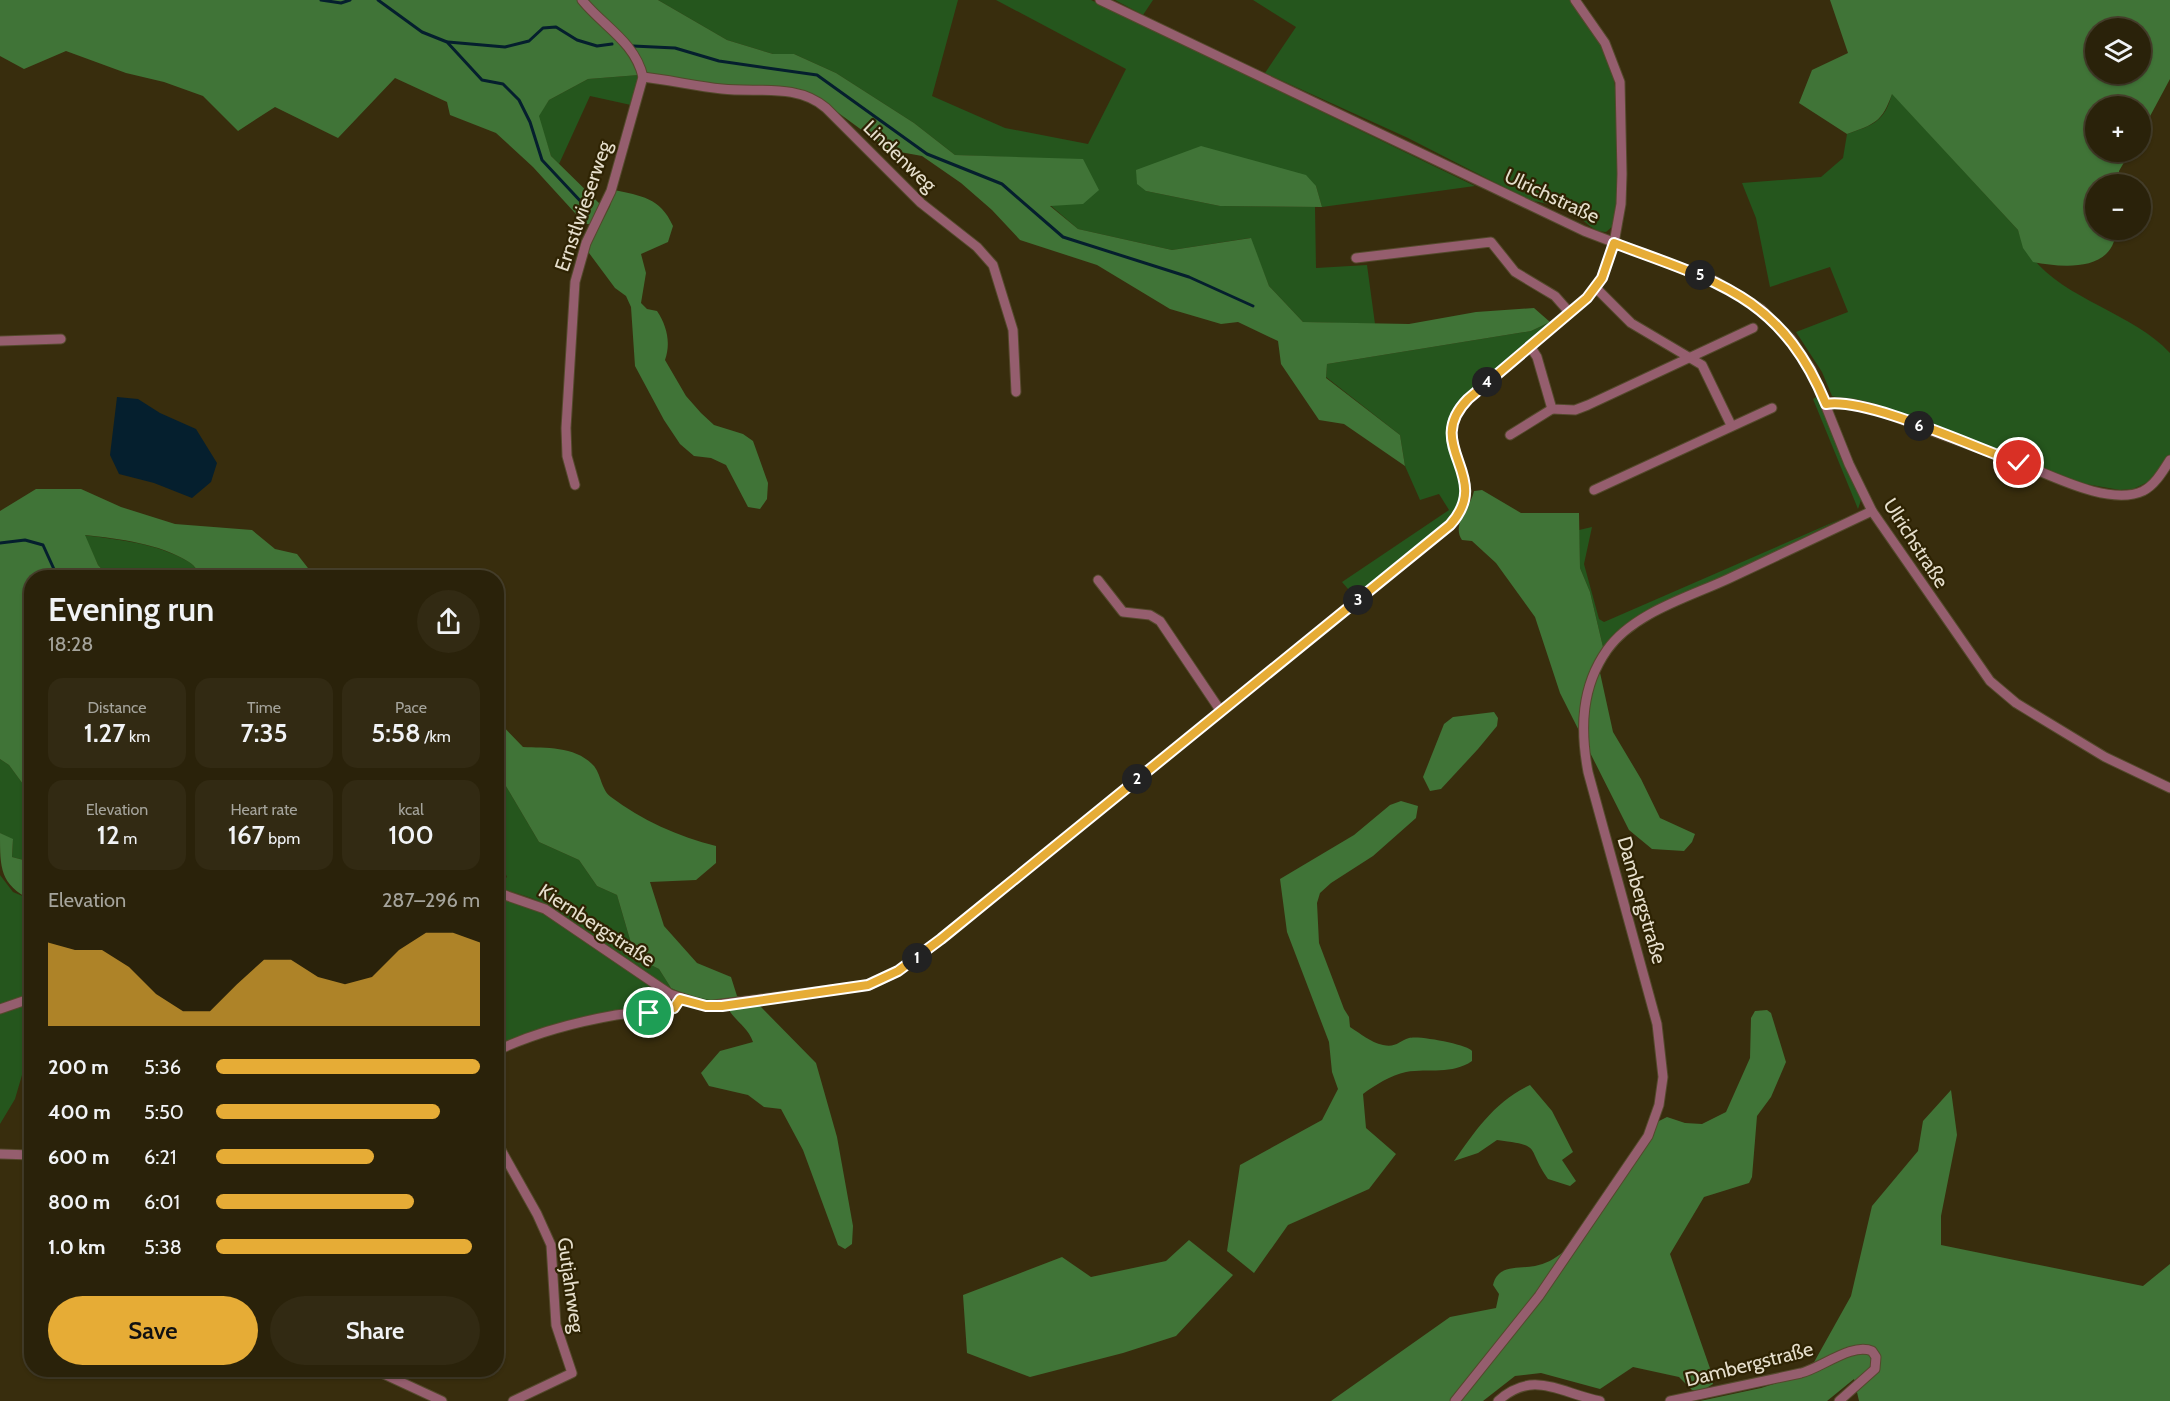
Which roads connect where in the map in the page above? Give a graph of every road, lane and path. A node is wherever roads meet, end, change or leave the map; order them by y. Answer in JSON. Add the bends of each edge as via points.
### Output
{"nodes":[{"id":1,"x":582,"y":0,"type":"edge"},
{"id":2,"x":1100,"y":0,"type":"edge"},
{"id":3,"x":1575,"y":0,"type":"edge"},
{"id":4,"x":643,"y":77,"type":"junction"},
{"id":5,"x":1614,"y":243,"type":"junction"},
{"id":6,"x":1356,"y":258,"type":"dead end"},
{"id":7,"x":1595,"y":287,"type":"junction"},
{"id":8,"x":1570,"y":313,"type":"junction"},
{"id":9,"x":1753,"y":328,"type":"dead end"},
{"id":10,"x":61,"y":339,"type":"dead end"},
{"id":11,"x":0,"y":341,"type":"edge"},
{"id":12,"x":1530,"y":346,"type":"junction"},
{"id":13,"x":1692,"y":358,"type":"junction"},
{"id":14,"x":1016,"y":392,"type":"dead end"},
{"id":15,"x":1826,"y":404,"type":"junction"},
{"id":16,"x":1772,"y":408,"type":"dead end"},
{"id":17,"x":1552,"y":409,"type":"junction"},
{"id":18,"x":1731,"y":425,"type":"junction"},
{"id":19,"x":1510,"y":435,"type":"dead end"},
{"id":20,"x":2170,"y":460,"type":"edge"},
{"id":21,"x":575,"y":485,"type":"dead end"},
{"id":22,"x":1594,"y":490,"type":"dead end"},
{"id":23,"x":1872,"y":511,"type":"junction"},
{"id":24,"x":1098,"y":580,"type":"dead end"},
{"id":25,"x":1220,"y":710,"type":"junction"},
{"id":26,"x":2170,"y":788,"type":"edge"},
{"id":27,"x":504,"y":895,"type":"edge"},
{"id":28,"x":680,"y":999,"type":"junction"},
{"id":29,"x":24,"y":1001,"type":"edge"},
{"id":30,"x":0,"y":1009,"type":"edge"},
{"id":31,"x":504,"y":1048,"type":"edge"},
{"id":32,"x":0,"y":1154,"type":"edge"},
{"id":33,"x":24,"y":1155,"type":"edge"},
{"id":34,"x":504,"y":1155,"type":"edge"},
{"id":35,"x":390,"y":1377,"type":"edge"},
{"id":36,"x":442,"y":1401,"type":"edge"},
{"id":37,"x":513,"y":1401,"type":"edge"},
{"id":38,"x":1455,"y":1401,"type":"edge"},
{"id":39,"x":1498,"y":1401,"type":"edge"},
{"id":40,"x":1600,"y":1401,"type":"edge"},
{"id":41,"x":1671,"y":1401,"type":"edge"},
{"id":42,"x":1839,"y":1401,"type":"edge"}],
"edges":[{"from":1,"to":4,"type":"street","via":[[637,58]]},
{"from":2,"to":5,"type":"street","name":"Ulrichstraße"},
{"from":3,"to":5,"type":"street","name":"Kiernbergstraße","via":[[1608,49],[1620,82],[1623,174]]},
{"from":4,"to":14,"type":"street","name":"Lindenweg","via":[[730,90],[799,93],[818,101],[921,203],[977,247],[993,265],[1013,330]]},
{"from":4,"to":21,"type":"street","name":"Ernstlwieserweg","via":[[611,192],[586,243],[575,282],[566,428],[567,456]]},
{"from":5,"to":7,"type":"street","name":"Kiernbergstraße","via":[[1607,267]]},
{"from":5,"to":15,"type":"street","name":"Ulrichstraße","via":[[1715,281],[1761,309],[1802,355]]},
{"from":6,"to":8,"type":"street","via":[[1491,242],[1515,272],[1555,296]]},
{"from":7,"to":8,"type":"street","name":"Kiernbergstraße"},
{"from":7,"to":13,"type":"street","via":[[1631,323]]},
{"from":8,"to":12,"type":"street","name":"Kiernbergstraße"},
{"from":9,"to":13,"type":"street"},
{"from":10,"to":11,"type":"street"},
{"from":12,"to":17,"type":"street"},
{"from":12,"to":25,"type":"street","name":"Kiernbergstraße","via":[[1455,414],[1451,439],[1467,493],[1457,518]]},
{"from":13,"to":17,"type":"street","via":[[1575,410]]},
{"from":13,"to":18,"type":"street","via":[[1705,370]]},
{"from":15,"to":20,"type":"street","via":[[1841,402],[1881,412],[2068,484],[2106,492],[2143,491]]},
{"from":15,"to":23,"type":"street","name":"Ulrichstraße"},
{"from":16,"to":18,"type":"street"},
{"from":17,"to":19,"type":"street"},
{"from":18,"to":22,"type":"street"},
{"from":23,"to":26,"type":"street","name":"Ulrichstraße","via":[[1968,654],[1999,690],[2126,769]]},
{"from":23,"to":38,"type":"street","name":"Dambergstraße","via":[[1653,614],[1619,636],[1599,662],[1587,695],[1582,730],[1584,748],[1657,1024],[1663,1060],[1661,1093],[1655,1119],[1638,1154],[1539,1296]]},
{"from":24,"to":25,"type":"street","via":[[1124,612],[1150,615],[1160,621]]},
{"from":25,"to":28,"type":"street","name":"Kiernbergstraße","via":[[941,939],[883,980],[849,990],[722,1006]]},
{"from":27,"to":28,"type":"street","name":"Kiernbergstraße","via":[[545,909]]},
{"from":28,"to":31,"type":"street","via":[[668,1011],[618,1014],[582,1022]]},
{"from":29,"to":30,"type":"street"},
{"from":32,"to":33,"type":"street"},
{"from":34,"to":37,"type":"street","name":"Gutjahrweg","via":[[551,1245],[556,1325],[572,1373]]},
{"from":35,"to":36,"type":"street"},
{"from":39,"to":40,"type":"street","via":[[1513,1389],[1528,1384]]},
{"from":41,"to":42,"type":"street","name":"Dambergstraße","via":[[1816,1369],[1857,1348],[1872,1351],[1875,1369]]}]}
